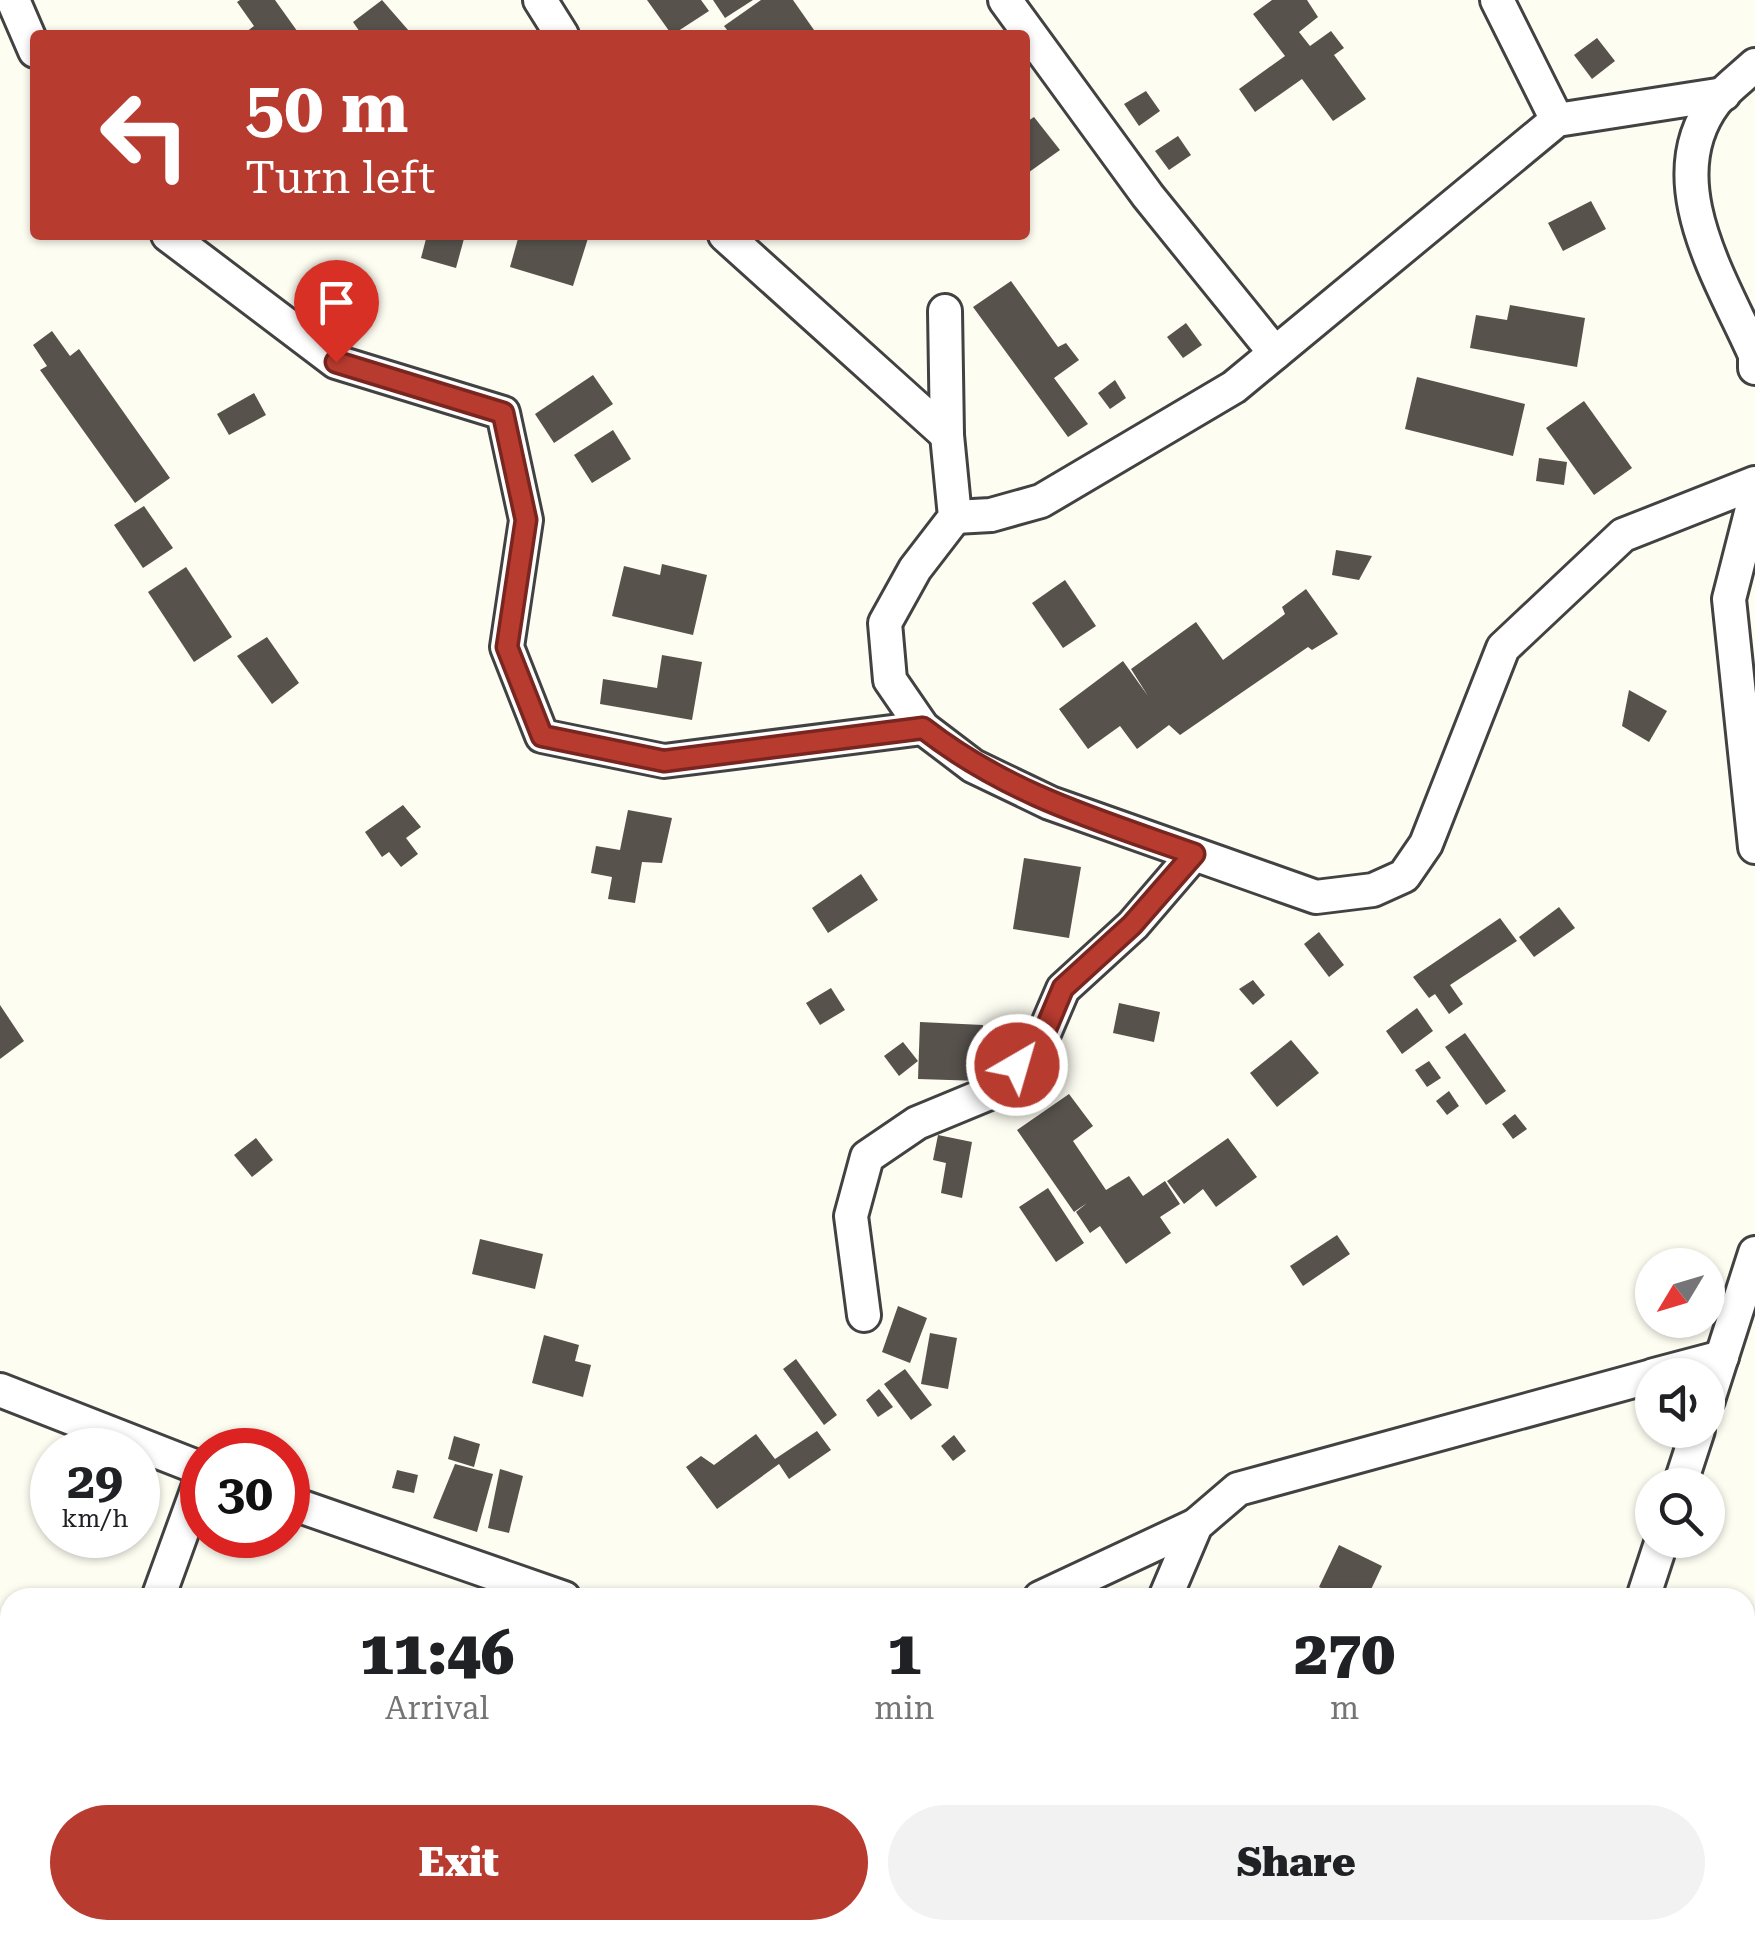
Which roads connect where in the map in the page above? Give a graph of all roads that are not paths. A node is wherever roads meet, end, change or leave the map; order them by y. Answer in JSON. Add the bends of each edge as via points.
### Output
{"nodes":[{"id":1,"x":12,"y":0,"type":"edge"},
{"id":2,"x":540,"y":0,"type":"edge"},
{"id":3,"x":1004,"y":0,"type":"edge"},
{"id":4,"x":1496,"y":0,"type":"edge"},
{"id":5,"x":559,"y":30,"type":"edge"},
{"id":6,"x":1026,"y":30,"type":"edge"},
{"id":7,"x":1030,"y":35,"type":"edge"},
{"id":8,"x":30,"y":39,"type":"edge"},
{"id":9,"x":1755,"y":65,"type":"edge"},
{"id":10,"x":1724,"y":94,"type":"junction"},
{"id":11,"x":1558,"y":120,"type":"junction"},
{"id":12,"x":175,"y":240,"type":"edge"},
{"id":13,"x":731,"y":240,"type":"edge"},
{"id":14,"x":945,"y":312,"type":"dead end"},
{"id":15,"x":1275,"y":352,"type":"junction"},
{"id":16,"x":1755,"y":368,"type":"edge"},
{"id":17,"x":947,"y":435,"type":"junction"},
{"id":18,"x":1755,"y":483,"type":"edge"},
{"id":19,"x":1755,"y":497,"type":"edge"},
{"id":20,"x":955,"y":517,"type":"junction"},
{"id":21,"x":923,"y":728,"type":"junction"},
{"id":22,"x":1755,"y":848,"type":"edge"},
{"id":23,"x":1194,"y":854,"type":"junction"},
{"id":24,"x":1755,"y":1253,"type":"edge"},
{"id":25,"x":864,"y":1315,"type":"dead end"},
{"id":26,"x":1722,"y":1356,"type":"joint"},
{"id":27,"x":1715,"y":1358,"type":"edge"},
{"id":28,"x":1635,"y":1380,"type":"edge"},
{"id":29,"x":0,"y":1390,"type":"edge"},
{"id":30,"x":180,"y":1460,"type":"edge"},
{"id":31,"x":310,"y":1510,"type":"edge"},
{"id":32,"x":1196,"y":1525,"type":"junction"},
{"id":33,"x":180,"y":1538,"type":"edge"},
{"id":34,"x":1656,"y":1558,"type":"edge"},
{"id":35,"x":162,"y":1588,"type":"edge"},
{"id":36,"x":535,"y":1588,"type":"edge"},
{"id":37,"x":1061,"y":1588,"type":"edge"},
{"id":38,"x":1169,"y":1588,"type":"edge"},
{"id":39,"x":1646,"y":1588,"type":"edge"}],
"edges":[{"from":1,"to":8,"type":"street"},
{"from":2,"to":5,"type":"street"},
{"from":3,"to":6,"type":"street"},
{"from":4,"to":11,"type":"street"},
{"from":7,"to":15,"type":"street"},
{"from":9,"to":10,"type":"street"},
{"from":10,"to":11,"type":"street"},
{"from":10,"to":16,"type":"street","via":[[1695,142],[1694,218]]},
{"from":11,"to":15,"type":"street"},
{"from":12,"to":21,"type":"street","via":[[336,362],[503,413],[526,520],[507,647],[542,736],[664,761]]},
{"from":13,"to":17,"type":"street"},
{"from":14,"to":17,"type":"street"},
{"from":15,"to":20,"type":"street","via":[[1234,387],[1041,501]]},
{"from":17,"to":20,"type":"street"},
{"from":18,"to":23,"type":"street","via":[[1623,535],[1503,648],[1426,844],[1404,876],[1372,890],[1316,897]]},
{"from":19,"to":22,"type":"street","via":[[1729,599]]},
{"from":20,"to":21,"type":"street","via":[[885,623],[890,680]]},
{"from":21,"to":23,"type":"street","via":[[973,766],[1050,803]]},
{"from":23,"to":25,"type":"street","via":[[1132,925],[1063,988],[1042,1038],[992,1092],[917,1123],[867,1156],[852,1216]]},
{"from":24,"to":26,"type":"street"},
{"from":26,"to":27,"type":"street"},
{"from":28,"to":32,"type":"street","via":[[1238,1489]]},
{"from":29,"to":30,"type":"street"},
{"from":31,"to":36,"type":"street"},
{"from":32,"to":37,"type":"street"},
{"from":32,"to":38,"type":"street"},
{"from":33,"to":35,"type":"street"},
{"from":34,"to":39,"type":"street"}]}
